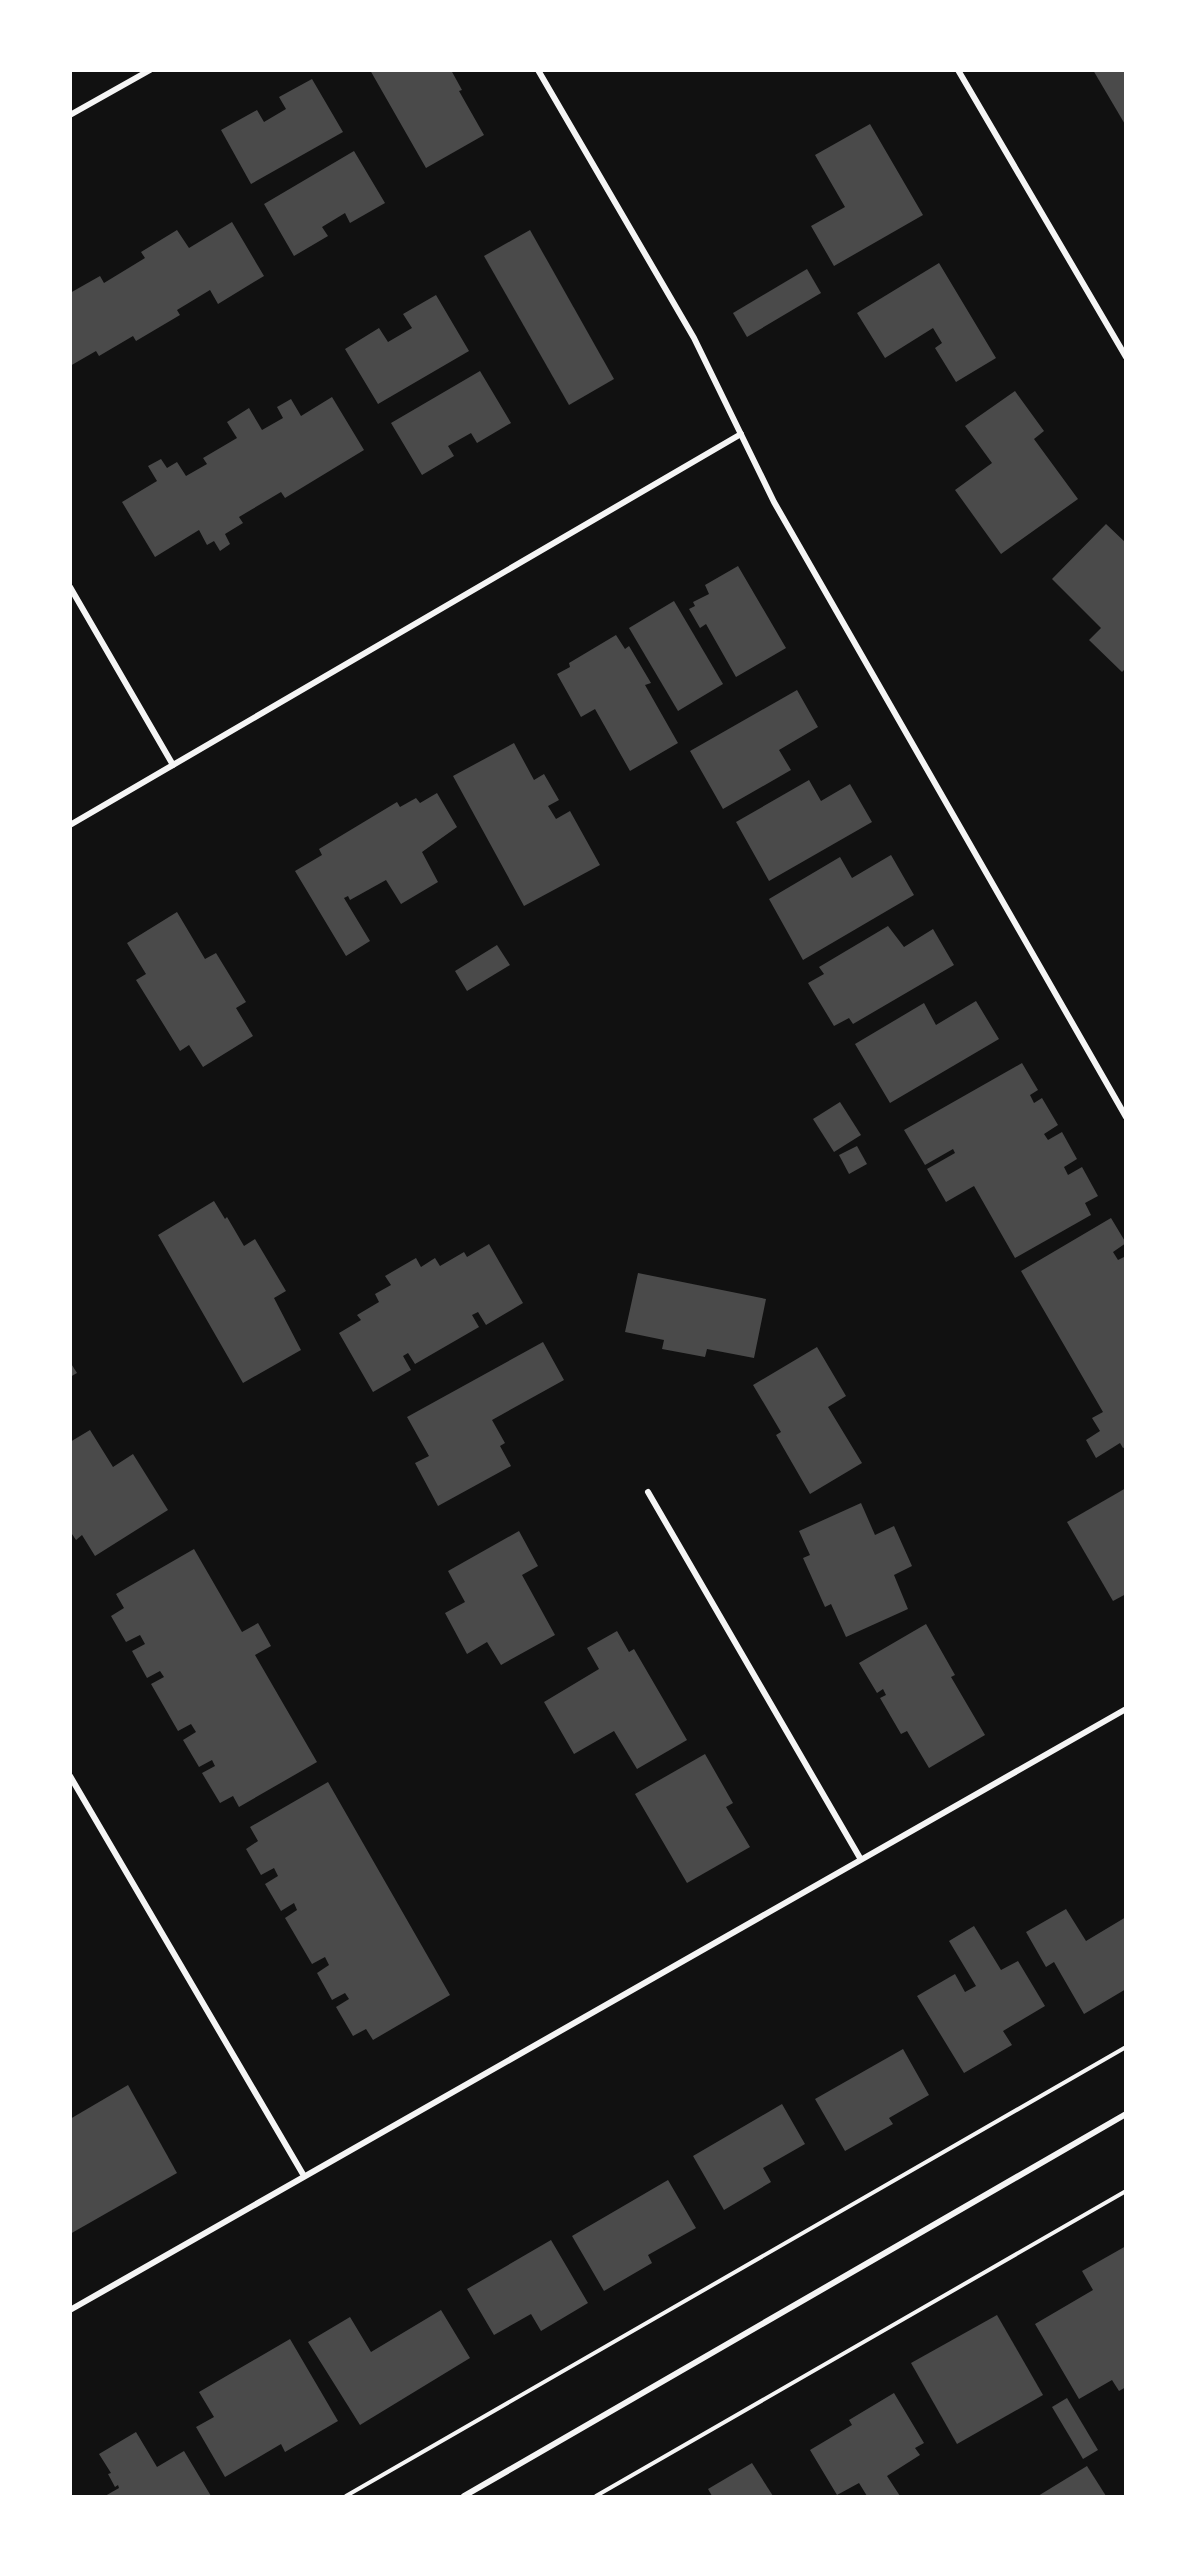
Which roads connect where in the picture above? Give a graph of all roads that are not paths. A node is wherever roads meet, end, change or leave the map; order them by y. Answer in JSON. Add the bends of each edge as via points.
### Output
{"nodes":[{"id":1,"x":150,"y":70,"type":"edge"},
{"id":2,"x":538,"y":70,"type":"edge"},
{"id":3,"x":958,"y":70,"type":"edge"},
{"id":4,"x":70,"y":115,"type":"edge"},
{"id":5,"x":1125,"y":357,"type":"edge"},
{"id":6,"x":741,"y":434,"type":"junction"},
{"id":7,"x":70,"y":587,"type":"edge"},
{"id":8,"x":173,"y":765,"type":"junction"},
{"id":9,"x":70,"y":825,"type":"edge"},
{"id":10,"x":1125,"y":1117,"type":"edge"},
{"id":11,"x":648,"y":1492,"type":"dead end"},
{"id":12,"x":1125,"y":1708,"type":"edge"},
{"id":13,"x":70,"y":1776,"type":"edge"},
{"id":14,"x":860,"y":1858,"type":"junction"},
{"id":15,"x":1125,"y":2114,"type":"edge"},
{"id":16,"x":304,"y":2176,"type":"junction"},
{"id":17,"x":70,"y":2310,"type":"edge"},
{"id":18,"x":464,"y":2496,"type":"edge"}],
"edges":[{"from":1,"to":4,"type":"street"},
{"from":2,"to":6,"type":"street","via":[[694,338]]},
{"from":3,"to":5,"type":"street"},
{"from":6,"to":8,"type":"street"},
{"from":6,"to":10,"type":"street","via":[[774,502]]},
{"from":7,"to":8,"type":"street"},
{"from":8,"to":9,"type":"street"},
{"from":11,"to":14,"type":"street"},
{"from":12,"to":14,"type":"street"},
{"from":13,"to":16,"type":"street"},
{"from":14,"to":16,"type":"street"},
{"from":15,"to":18,"type":"street"},
{"from":16,"to":17,"type":"street"}]}
